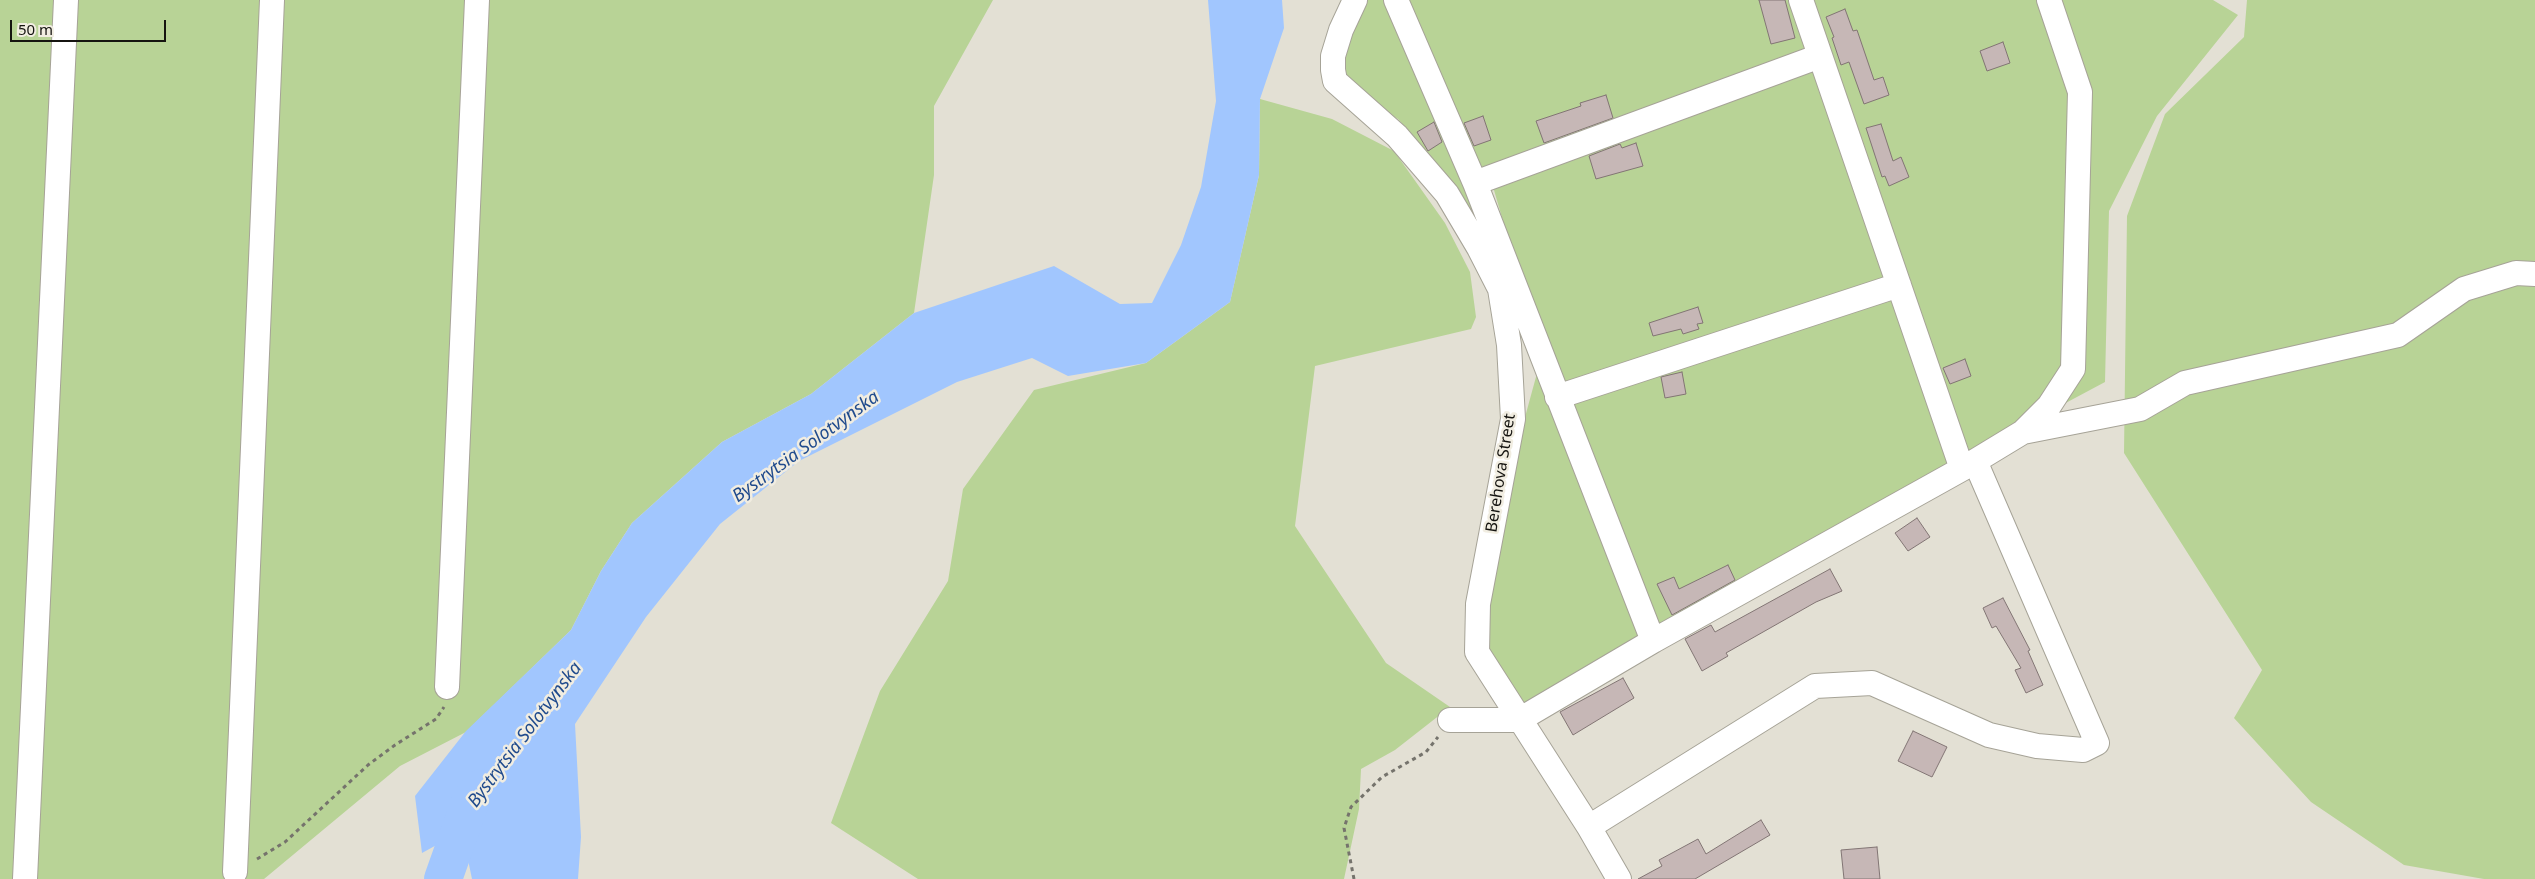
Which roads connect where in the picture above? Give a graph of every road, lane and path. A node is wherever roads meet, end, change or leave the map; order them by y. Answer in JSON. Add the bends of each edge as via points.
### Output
{"nodes":[{"id":1,"x":66,"y":0,"type":"edge"},
{"id":2,"x":272,"y":0,"type":"edge"},
{"id":3,"x":477,"y":0,"type":"edge"},
{"id":4,"x":1355,"y":0,"type":"edge"},
{"id":5,"x":1396,"y":0,"type":"edge"},
{"id":6,"x":1801,"y":0,"type":"edge"},
{"id":7,"x":2050,"y":0,"type":"edge"},
{"id":8,"x":1820,"y":56,"type":"junction"},
{"id":9,"x":1475,"y":183,"type":"junction"},
{"id":10,"x":2535,"y":274,"type":"edge"},
{"id":11,"x":1899,"y":285,"type":"junction"},
{"id":12,"x":1557,"y":397,"type":"junction"},
{"id":13,"x":2023,"y":432,"type":"junction"},
{"id":14,"x":1969,"y":465,"type":"junction"},
{"id":15,"x":1653,"y":641,"type":"junction"},
{"id":16,"x":447,"y":686,"type":"joint"},
{"id":17,"x":1450,"y":720,"type":"joint"},
{"id":18,"x":1519,"y":720,"type":"junction"},
{"id":19,"x":1589,"y":827,"type":"junction"},
{"id":20,"x":235,"y":872,"type":"joint"},
{"id":21,"x":25,"y":879,"type":"edge"},
{"id":22,"x":1354,"y":879,"type":"edge"},
{"id":23,"x":1619,"y":879,"type":"edge"}],
"edges":[{"from":1,"to":21,"type":"street"},
{"from":2,"to":20,"type":"street"},
{"from":3,"to":16,"type":"street"},
{"from":4,"to":18,"type":"street","name":"Berehova Street","via":[[1333,56],[1336,81],[1396,136],[1447,194],[1500,289],[1509,345],[1513,418],[1478,604],[1476,652]]},
{"from":5,"to":9,"type":"street"},
{"from":6,"to":8,"type":"street"},
{"from":7,"to":13,"type":"street","via":[[2080,92],[2073,369],[2049,406]]},
{"from":8,"to":9,"type":"street"},
{"from":8,"to":11,"type":"street"},
{"from":9,"to":12,"type":"street"},
{"from":10,"to":13,"type":"street","via":[[2516,273],[2464,289],[2398,336],[2184,383],[2140,409]]},
{"from":11,"to":12,"type":"street"},
{"from":11,"to":14,"type":"street"},
{"from":12,"to":15,"type":"street"},
{"from":13,"to":14,"type":"street"},
{"from":14,"to":15,"type":"street"},
{"from":14,"to":19,"type":"street","via":[[2097,743],[2083,750],[2037,746],[1989,735],[1872,683],[1816,686]]},
{"from":15,"to":18,"type":"street"},
{"from":16,"to":20,"type":"path","via":[[444,709],[436,719],[368,765],[285,842]]},
{"from":17,"to":18,"type":"street"},
{"from":17,"to":22,"type":"path","via":[[1426,752],[1382,777],[1351,807],[1344,828]]},
{"from":18,"to":19,"type":"street","name":"Berehova Street"},
{"from":19,"to":23,"type":"street","name":"Berehova Street"}]}
